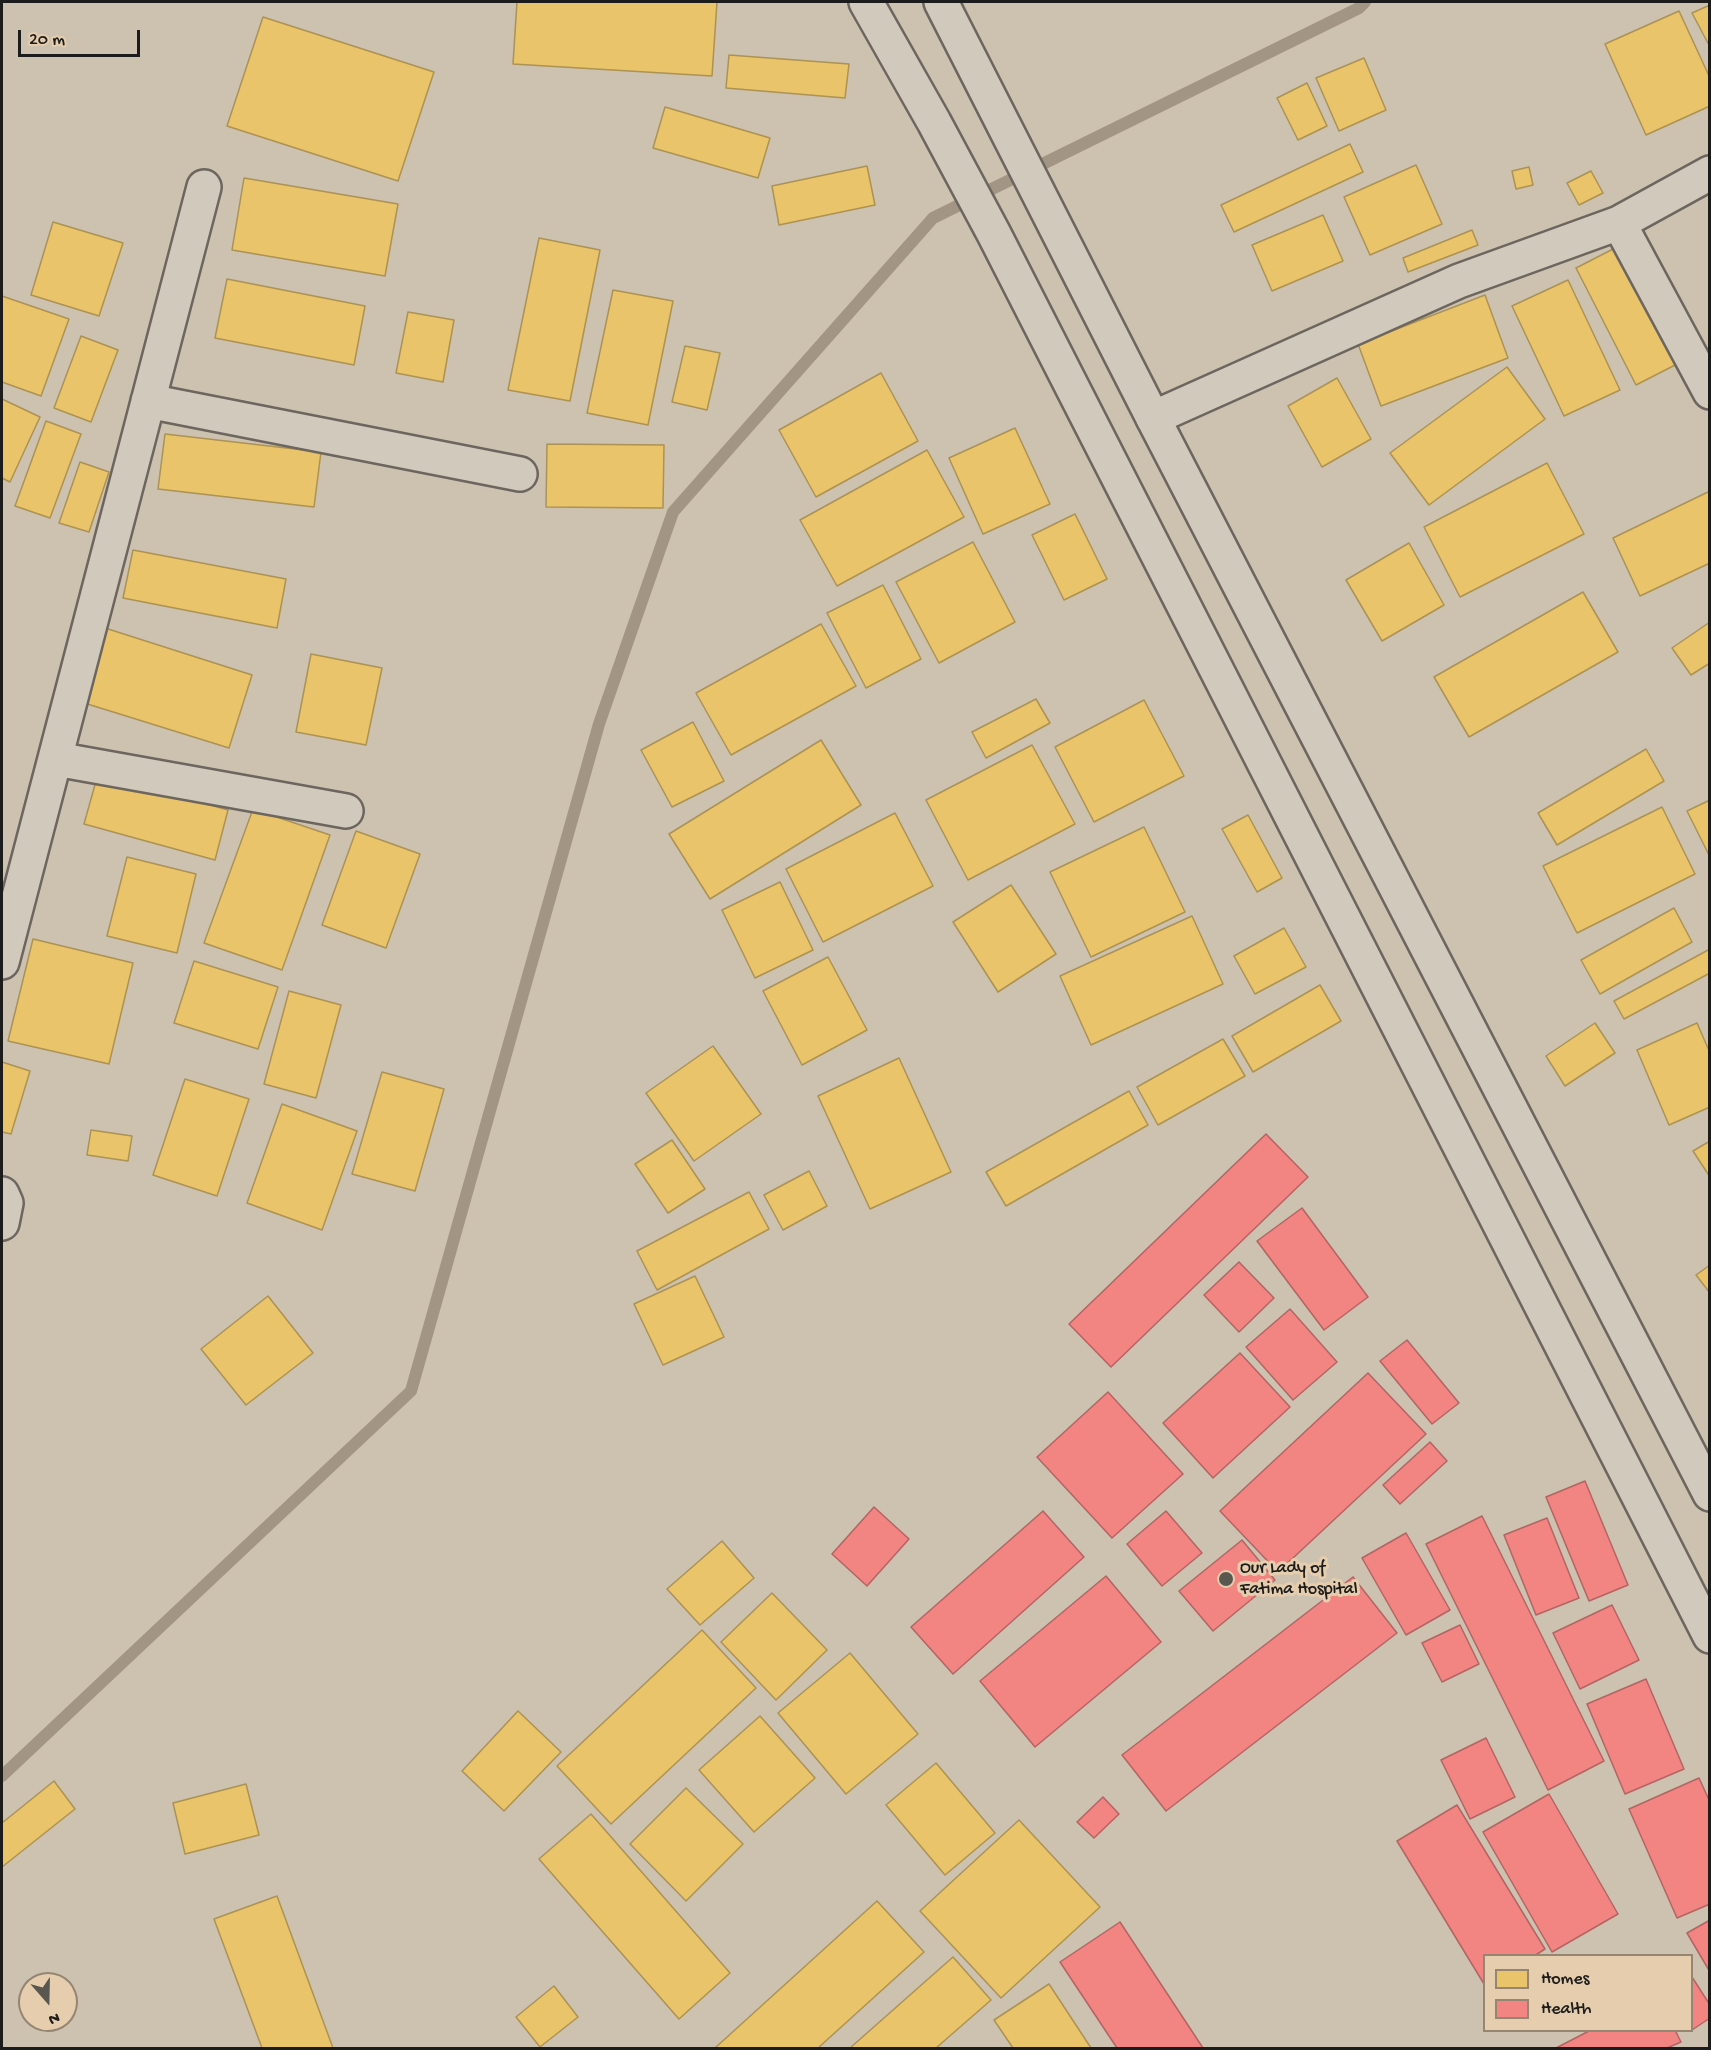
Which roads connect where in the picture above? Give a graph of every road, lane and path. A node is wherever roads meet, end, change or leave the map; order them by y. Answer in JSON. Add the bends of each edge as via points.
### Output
{"nodes":[{"id":1,"x":866,"y":2,"type":"edge"},
{"id":2,"x":941,"y":2,"type":"edge"},
{"id":3,"x":1710,"y":174,"type":"edge"},
{"id":4,"x":204,"y":187,"type":"dead end"},
{"id":5,"x":1619,"y":223,"type":"junction"},
{"id":6,"x":1710,"y":392,"type":"edge"},
{"id":7,"x":148,"y":401,"type":"junction"},
{"id":8,"x":1153,"y":418,"type":"junction"},
{"id":9,"x":520,"y":474,"type":"dead end"},
{"id":10,"x":56,"y":759,"type":"junction"},
{"id":11,"x":346,"y":811,"type":"dead end"},
{"id":12,"x":2,"y":962,"type":"edge"},
{"id":13,"x":2,"y":1194,"type":"edge"},
{"id":14,"x":2,"y":1223,"type":"edge"},
{"id":15,"x":1710,"y":1494,"type":"edge"},
{"id":16,"x":1710,"y":1636,"type":"edge"}],
"edges":[{"from":1,"to":16,"type":"main road","via":[[994,234]]},
{"from":2,"to":8,"type":"main road"},
{"from":3,"to":5,"type":"main road"},
{"from":4,"to":7,"type":"main road"},
{"from":5,"to":6,"type":"main road"},
{"from":5,"to":8,"type":"main road","via":[[1459,280]]},
{"from":7,"to":9,"type":"main road"},
{"from":7,"to":10,"type":"main road"},
{"from":8,"to":15,"type":"main road"},
{"from":10,"to":11,"type":"main road"},
{"from":10,"to":12,"type":"main road"},
{"from":13,"to":14,"type":"main road","via":[[6,1203]]}]}
